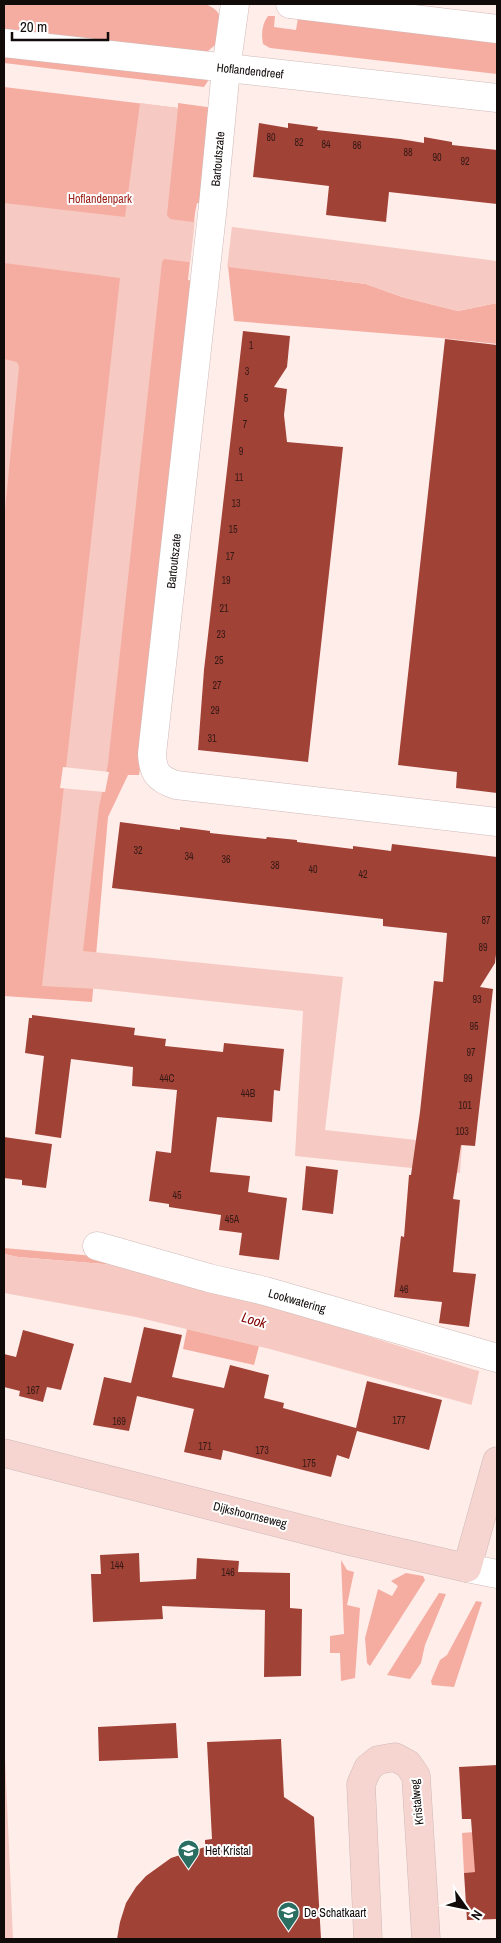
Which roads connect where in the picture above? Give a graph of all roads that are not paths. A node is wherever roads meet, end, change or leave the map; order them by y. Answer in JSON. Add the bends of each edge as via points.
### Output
{"nodes":[{"id":1,"x":235,"y":4,"type":"edge"},
{"id":2,"x":290,"y":4,"type":"edge"},
{"id":3,"x":497,"y":29,"type":"edge"},
{"id":4,"x":4,"y":43,"type":"edge"},
{"id":5,"x":226,"y":69,"type":"junction"},
{"id":6,"x":497,"y":98,"type":"edge"},
{"id":7,"x":497,"y":822,"type":"edge"},
{"id":8,"x":97,"y":1246,"type":"dead end"},
{"id":9,"x":497,"y":1358,"type":"edge"},
{"id":10,"x":4,"y":1453,"type":"edge"},
{"id":11,"x":497,"y":1461,"type":"edge"},
{"id":12,"x":467,"y":1568,"type":"junction"},
{"id":13,"x":497,"y":1574,"type":"edge"},
{"id":14,"x":368,"y":1939,"type":"edge"},
{"id":15,"x":426,"y":1939,"type":"edge"}],
"edges":[{"from":1,"to":5,"type":"street","name":"Bartoutszate"},
{"from":2,"to":3,"type":"street"},
{"from":4,"to":5,"type":"street","name":"Hoflandendreef"},
{"from":5,"to":6,"type":"street","name":"Hoflandendreef"},
{"from":5,"to":7,"type":"street","name":"Bartoutszate","via":[[153,765],[164,782],[176,785]]},
{"from":8,"to":9,"type":"street","name":"Lookwatering"},
{"from":10,"to":12,"type":"street","name":"Dijkshoornseweg"},
{"from":11,"to":12,"type":"street"},
{"from":12,"to":13,"type":"street","name":"Dijkshoornseweg"},
{"from":14,"to":15,"type":"street","name":"Kristalweg","via":[[360,1784],[368,1768],[378,1760],[395,1757],[408,1764],[416,1776]]}]}
